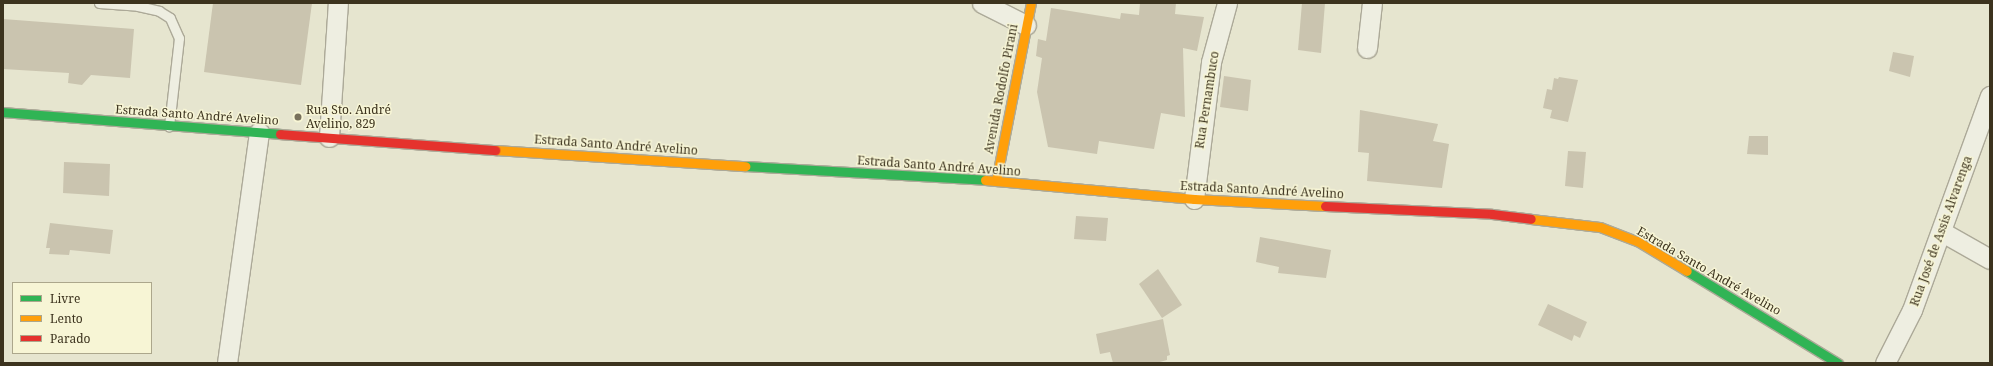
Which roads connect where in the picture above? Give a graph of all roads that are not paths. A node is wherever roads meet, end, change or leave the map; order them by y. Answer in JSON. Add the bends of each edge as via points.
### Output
{"nodes":[{"id":1,"x":99,"y":3,"type":"edge"},
{"id":2,"x":338,"y":3,"type":"edge"},
{"id":3,"x":982,"y":3,"type":"edge"},
{"id":4,"x":1031,"y":3,"type":"edge"},
{"id":5,"x":1226,"y":3,"type":"edge"},
{"id":6,"x":1372,"y":3,"type":"edge"},
{"id":7,"x":1026,"y":25,"type":"junction"},
{"id":8,"x":1367,"y":48,"type":"dead end"},
{"id":9,"x":1990,"y":96,"type":"edge"},
{"id":10,"x":3,"y":112,"type":"edge"},
{"id":11,"x":169,"y":126,"type":"junction"},
{"id":12,"x":259,"y":132,"type":"junction"},
{"id":13,"x":329,"y":137,"type":"junction"},
{"id":14,"x":996,"y":181,"type":"junction"},
{"id":15,"x":1194,"y":199,"type":"junction"},
{"id":16,"x":1942,"y":232,"type":"junction"},
{"id":17,"x":1990,"y":259,"type":"edge"},
{"id":18,"x":227,"y":363,"type":"edge"},
{"id":19,"x":1838,"y":363,"type":"edge"},
{"id":20,"x":1885,"y":363,"type":"edge"}],
"edges":[{"from":1,"to":11,"type":"lane","via":[[138,6],[159,11],[170,18],[178,38]]},
{"from":2,"to":13,"type":"street"},
{"from":3,"to":7,"type":"street"},
{"from":4,"to":7,"type":"main road","name":"Avenida Rodolfo Pirani"},
{"from":5,"to":15,"type":"street","name":"Rua Pernambuco","via":[[1211,62]]},
{"from":6,"to":8,"type":"street"},
{"from":7,"to":14,"type":"main road","name":"Avenida Rodolfo Pirani"},
{"from":9,"to":16,"type":"street","name":"Rua José de Assis Alvarenga"},
{"from":10,"to":11,"type":"main road","name":"Estrada Santo André Avelino"},
{"from":11,"to":12,"type":"main road","name":"Estrada Santo André Avelino"},
{"from":12,"to":13,"type":"main road","name":"Estrada Santo André Avelino"},
{"from":12,"to":18,"type":"street"},
{"from":13,"to":14,"type":"main road","name":"Estrada Santo André Avelino","via":[[567,155]]},
{"from":14,"to":15,"type":"main road","name":"Estrada Santo André Avelino"},
{"from":15,"to":19,"type":"main road","name":"Estrada Santo André Avelino","via":[[1492,214],[1600,227],[1637,241]]},
{"from":16,"to":17,"type":"street"},
{"from":16,"to":20,"type":"street","name":"Rua José de Assis Alvarenga","via":[[1912,310]]}]}
